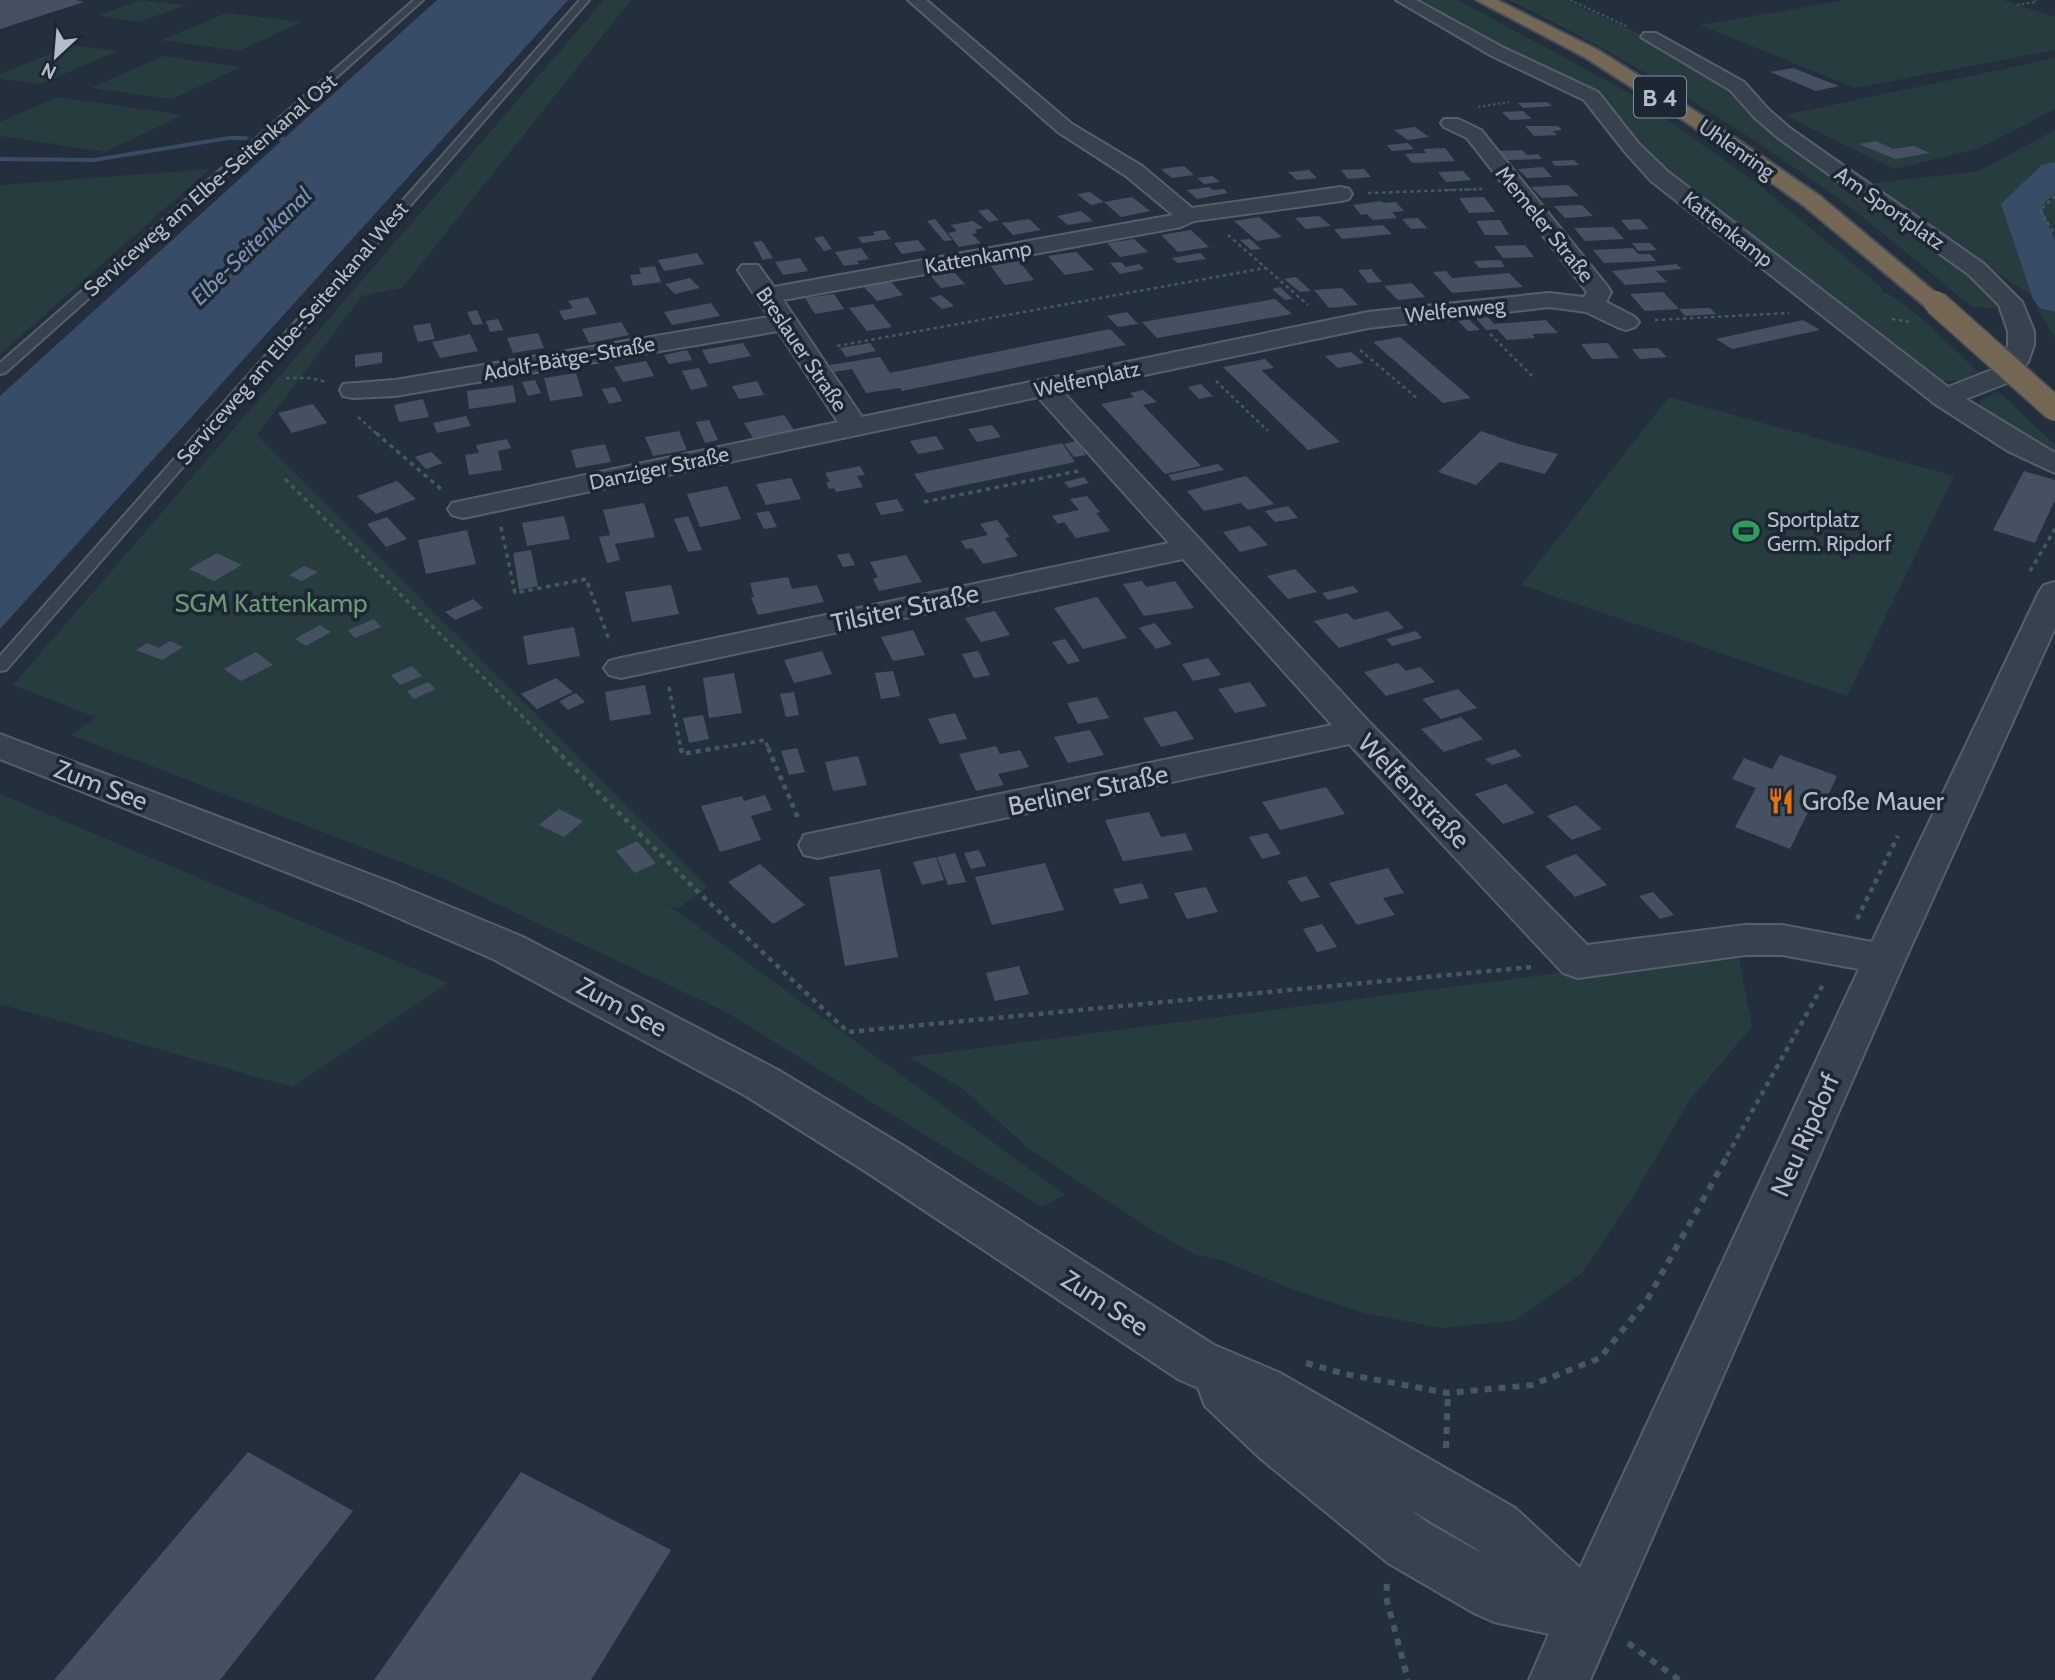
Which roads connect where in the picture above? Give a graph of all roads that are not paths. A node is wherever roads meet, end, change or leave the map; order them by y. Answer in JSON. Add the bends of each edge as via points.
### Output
{"nodes":[{"id":1,"x":419,"y":0,"type":"edge"},
{"id":2,"x":585,"y":0,"type":"edge"},
{"id":3,"x":916,"y":0,"type":"edge"},
{"id":4,"x":1404,"y":0,"type":"edge"},
{"id":5,"x":1484,"y":0,"type":"edge"},
{"id":6,"x":1650,"y":37,"type":"road end"},
{"id":7,"x":1451,"y":123,"type":"dead end"},
{"id":8,"x":1341,"y":194,"type":"road end"},
{"id":9,"x":1196,"y":214,"type":"junction"},
{"id":10,"x":750,"y":270,"type":"dead end"},
{"id":11,"x":767,"y":296,"type":"junction"},
{"id":12,"x":1592,"y":305,"type":"junction"},
{"id":13,"x":1626,"y":321,"type":"road end"},
{"id":14,"x":785,"y":322,"type":"junction"},
{"id":15,"x":1326,"y":328,"type":"joint"},
{"id":16,"x":0,"y":370,"type":"edge"},
{"id":17,"x":1045,"y":388,"type":"junction"},
{"id":18,"x":353,"y":390,"type":"road end"},
{"id":19,"x":1945,"y":398,"type":"junction"},
{"id":20,"x":2055,"y":409,"type":"edge"},
{"id":21,"x":855,"y":427,"type":"junction"},
{"id":22,"x":2055,"y":464,"type":"edge"},
{"id":23,"x":463,"y":509,"type":"road end"},
{"id":24,"x":1190,"y":548,"type":"junction"},
{"id":25,"x":2055,"y":592,"type":"edge"},
{"id":26,"x":0,"y":666,"type":"edge"},
{"id":27,"x":621,"y":668,"type":"road end"},
{"id":28,"x":1357,"y":731,"type":"junction"},
{"id":29,"x":4,"y":747,"type":"edge"},
{"id":30,"x":818,"y":845,"type":"road end"},
{"id":31,"x":1863,"y":955,"type":"junction"},
{"id":32,"x":1196,"y":1362,"type":"junction"},
{"id":33,"x":1587,"y":1614,"type":"junction"},
{"id":34,"x":1559,"y":1680,"type":"edge"}],
"edges":[{"from":1,"to":16,"type":"lane","name":"Serviceweg am Elbe-Seitenkanal Ost"},
{"from":2,"to":26,"type":"lane","name":"Serviceweg am Elbe-Seitenkanal West"},
{"from":3,"to":9,"type":"street","via":[[1065,128]]},
{"from":4,"to":19,"type":"street","name":"Kattenkamp","via":[[1591,96],[1659,176]]},
{"from":5,"to":20,"type":"highway","name":"Uhlenring","number":"B 4","bridge":true,"via":[[1592,54],[1812,201]]},
{"from":6,"to":19,"type":"street","name":"Am Sportplatz","via":[[1737,86],[1784,133],[1976,269],[2010,302],[2021,331],[2015,362],[2003,375]]},
{"from":7,"to":12,"type":"street","name":"Memeler Straße","via":[[1474,134],[1599,292]]},
{"from":8,"to":9,"type":"street","name":"Kattenkamp"},
{"from":9,"to":11,"type":"street","name":"Kattenkamp"},
{"from":10,"to":11,"type":"street","name":"Breslauer Straße"},
{"from":11,"to":14,"type":"street","name":"Breslauer Straße"},
{"from":12,"to":13,"type":"street","name":"Memeler Straße"},
{"from":12,"to":15,"type":"street","name":"Welfenweg","via":[[1549,300]]},
{"from":14,"to":18,"type":"street","name":"Adolf-Bätge-Straße","via":[[395,388]]},
{"from":14,"to":21,"type":"street","name":"Breslauer Straße"},
{"from":15,"to":17,"type":"street","name":"Welfenplatz"},
{"from":17,"to":21,"type":"street","name":"Welfenplatz"},
{"from":17,"to":24,"type":"street","name":"Welfenstraße"},
{"from":19,"to":22,"type":"street","name":"Kattenkamp"},
{"from":21,"to":23,"type":"street","name":"Danziger Straße"},
{"from":24,"to":27,"type":"street","name":"Tilsiter Straße"},
{"from":24,"to":28,"type":"street","name":"Welfenstraße"},
{"from":25,"to":31,"type":"street","name":"Neu Ripdorf"},
{"from":28,"to":30,"type":"street","name":"Berliner Straße"},
{"from":28,"to":31,"type":"street","name":"Welfenstraße","via":[[1578,962],[1745,940],[1782,940]]},
{"from":29,"to":32,"type":"street","name":"Zum See","via":[[508,948],[634,1013],[762,1083],[874,1152]]},
{"from":31,"to":33,"type":"street","name":"Neu Ripdorf"},
{"from":32,"to":33,"type":"street","name":"Zum See","via":[[1261,1391],[1495,1528]]},
{"from":32,"to":33,"type":"street","name":"Zum See","via":[[1279,1439],[1408,1543],[1494,1593]]},
{"from":33,"to":34,"type":"street","name":"Neu Ripdorf"}]}
